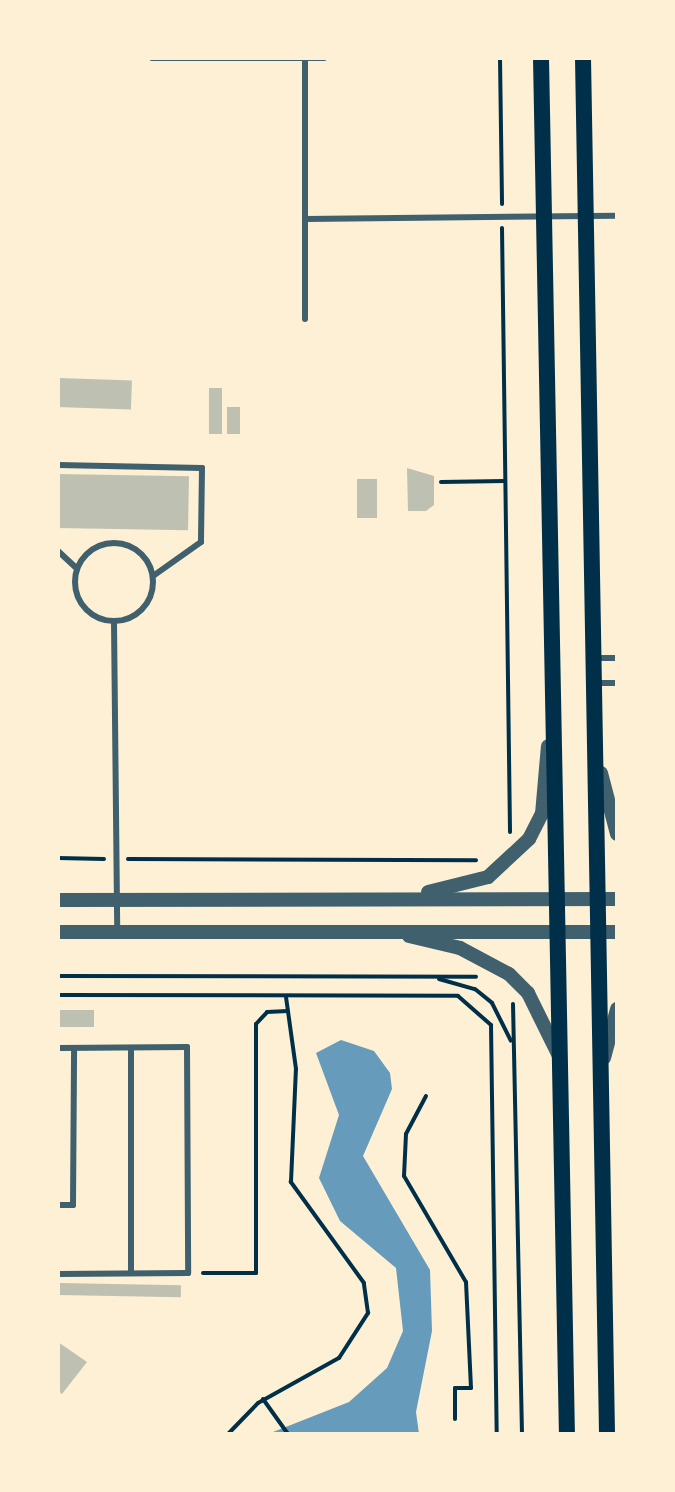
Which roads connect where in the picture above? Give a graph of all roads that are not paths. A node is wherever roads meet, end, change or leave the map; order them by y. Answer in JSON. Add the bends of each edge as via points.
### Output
{"nodes":[{"id":1,"x":152,"y":58,"type":"edge"},
{"id":2,"x":324,"y":58,"type":"edge"},
{"id":3,"x":541,"y":58,"type":"edge"},
{"id":4,"x":305,"y":60,"type":"edge"},
{"id":5,"x":584,"y":64,"type":"edge"},
{"id":6,"x":544,"y":216,"type":"junction"},
{"id":7,"x":586,"y":216,"type":"junction"},
{"id":8,"x":617,"y":216,"type":"edge"},
{"id":9,"x":305,"y":219,"type":"junction"},
{"id":10,"x":305,"y":319,"type":"dead end"},
{"id":11,"x":58,"y":465,"type":"edge"},
{"id":12,"x":58,"y":551,"type":"edge"},
{"id":13,"x":76,"y":568,"type":"junction"},
{"id":14,"x":153,"y":576,"type":"junction"},
{"id":15,"x":114,"y":622,"type":"junction"},
{"id":16,"x":595,"y":658,"type":"junction"},
{"id":17,"x":617,"y":658,"type":"edge"},
{"id":18,"x":596,"y":683,"type":"junction"},
{"id":19,"x":617,"y":683,"type":"edge"},
{"id":20,"x":552,"y":702,"type":"junction"},
{"id":21,"x":598,"y":758,"type":"junction"},
{"id":22,"x":617,"y":834,"type":"edge"},
{"id":23,"x":384,"y":899,"type":"junction"},
{"id":24,"x":555,"y":899,"type":"junction"},
{"id":25,"x":609,"y":899,"type":"edge"},
{"id":26,"x":58,"y":900,"type":"edge"},
{"id":27,"x":117,"y":900,"type":"junction"},
{"id":28,"x":556,"y":930,"type":"junction"},
{"id":29,"x":385,"y":931,"type":"junction"},
{"id":30,"x":58,"y":932,"type":"edge"},
{"id":31,"x":117,"y":932,"type":"junction"},
{"id":32,"x":609,"y":932,"type":"edge"},
{"id":33,"x":617,"y":1009,"type":"edge"},
{"id":34,"x":58,"y":1048,"type":"edge"},
{"id":35,"x":74,"y":1048,"type":"junction"},
{"id":36,"x":131,"y":1048,"type":"junction"},
{"id":37,"x":559,"y":1055,"type":"junction"},
{"id":38,"x":603,"y":1062,"type":"junction"},
{"id":39,"x":58,"y":1205,"type":"edge"},
{"id":40,"x":131,"y":1273,"type":"junction"},
{"id":41,"x":58,"y":1274,"type":"edge"},
{"id":42,"x":611,"y":1283,"type":"edge"},
{"id":43,"x":567,"y":1434,"type":"edge"},
{"id":44,"x":607,"y":1434,"type":"edge"}],
"edges":[{"from":1,"to":4,"type":"lane"},
{"from":2,"to":4,"type":"lane"},
{"from":3,"to":6,"type":"main road"},
{"from":4,"to":9,"type":"lane"},
{"from":5,"to":7,"type":"main road"},
{"from":6,"to":7,"type":"lane"},
{"from":6,"to":9,"type":"lane"},
{"from":6,"to":20,"type":"main road"},
{"from":7,"to":8,"type":"lane"},
{"from":7,"to":16,"type":"main road"},
{"from":9,"to":10,"type":"lane"},
{"from":11,"to":14,"type":"lane","via":[[202,468],[201,542]]},
{"from":12,"to":13,"type":"lane"},
{"from":13,"to":14,"type":"lane","via":[[92,549],[116,543],[140,552]]},
{"from":13,"to":15,"type":"lane","via":[[81,605]]},
{"from":14,"to":15,"type":"lane","via":[[148,602]]},
{"from":15,"to":27,"type":"lane"},
{"from":16,"to":17,"type":"lane"},
{"from":16,"to":18,"type":"main road"},
{"from":18,"to":19,"type":"lane"},
{"from":18,"to":21,"type":"main road"},
{"from":20,"to":23,"type":"street","via":[[542,814],[511,860],[464,887]]},
{"from":20,"to":24,"type":"main road"},
{"from":21,"to":22,"type":"street"},
{"from":21,"to":25,"type":"main road"},
{"from":23,"to":24,"type":"street"},
{"from":23,"to":27,"type":"street"},
{"from":24,"to":25,"type":"street"},
{"from":24,"to":28,"type":"main road"},
{"from":25,"to":32,"type":"main road"},
{"from":26,"to":27,"type":"street"},
{"from":27,"to":31,"type":"lane"},
{"from":28,"to":29,"type":"street"},
{"from":28,"to":32,"type":"street"},
{"from":28,"to":37,"type":"main road"},
{"from":29,"to":31,"type":"street"},
{"from":29,"to":37,"type":"street","via":[[460,948],[512,977],[539,1010]]},
{"from":30,"to":31,"type":"street"},
{"from":32,"to":38,"type":"main road"},
{"from":33,"to":38,"type":"street"},
{"from":34,"to":35,"type":"lane"},
{"from":35,"to":36,"type":"lane"},
{"from":35,"to":39,"type":"lane","via":[[73,1205]]},
{"from":36,"to":40,"type":"lane"},
{"from":36,"to":40,"type":"lane","via":[[187,1047],[188,1273]]},
{"from":37,"to":43,"type":"main road"},
{"from":38,"to":42,"type":"main road"},
{"from":40,"to":41,"type":"lane"},
{"from":42,"to":44,"type":"main road"}]}
